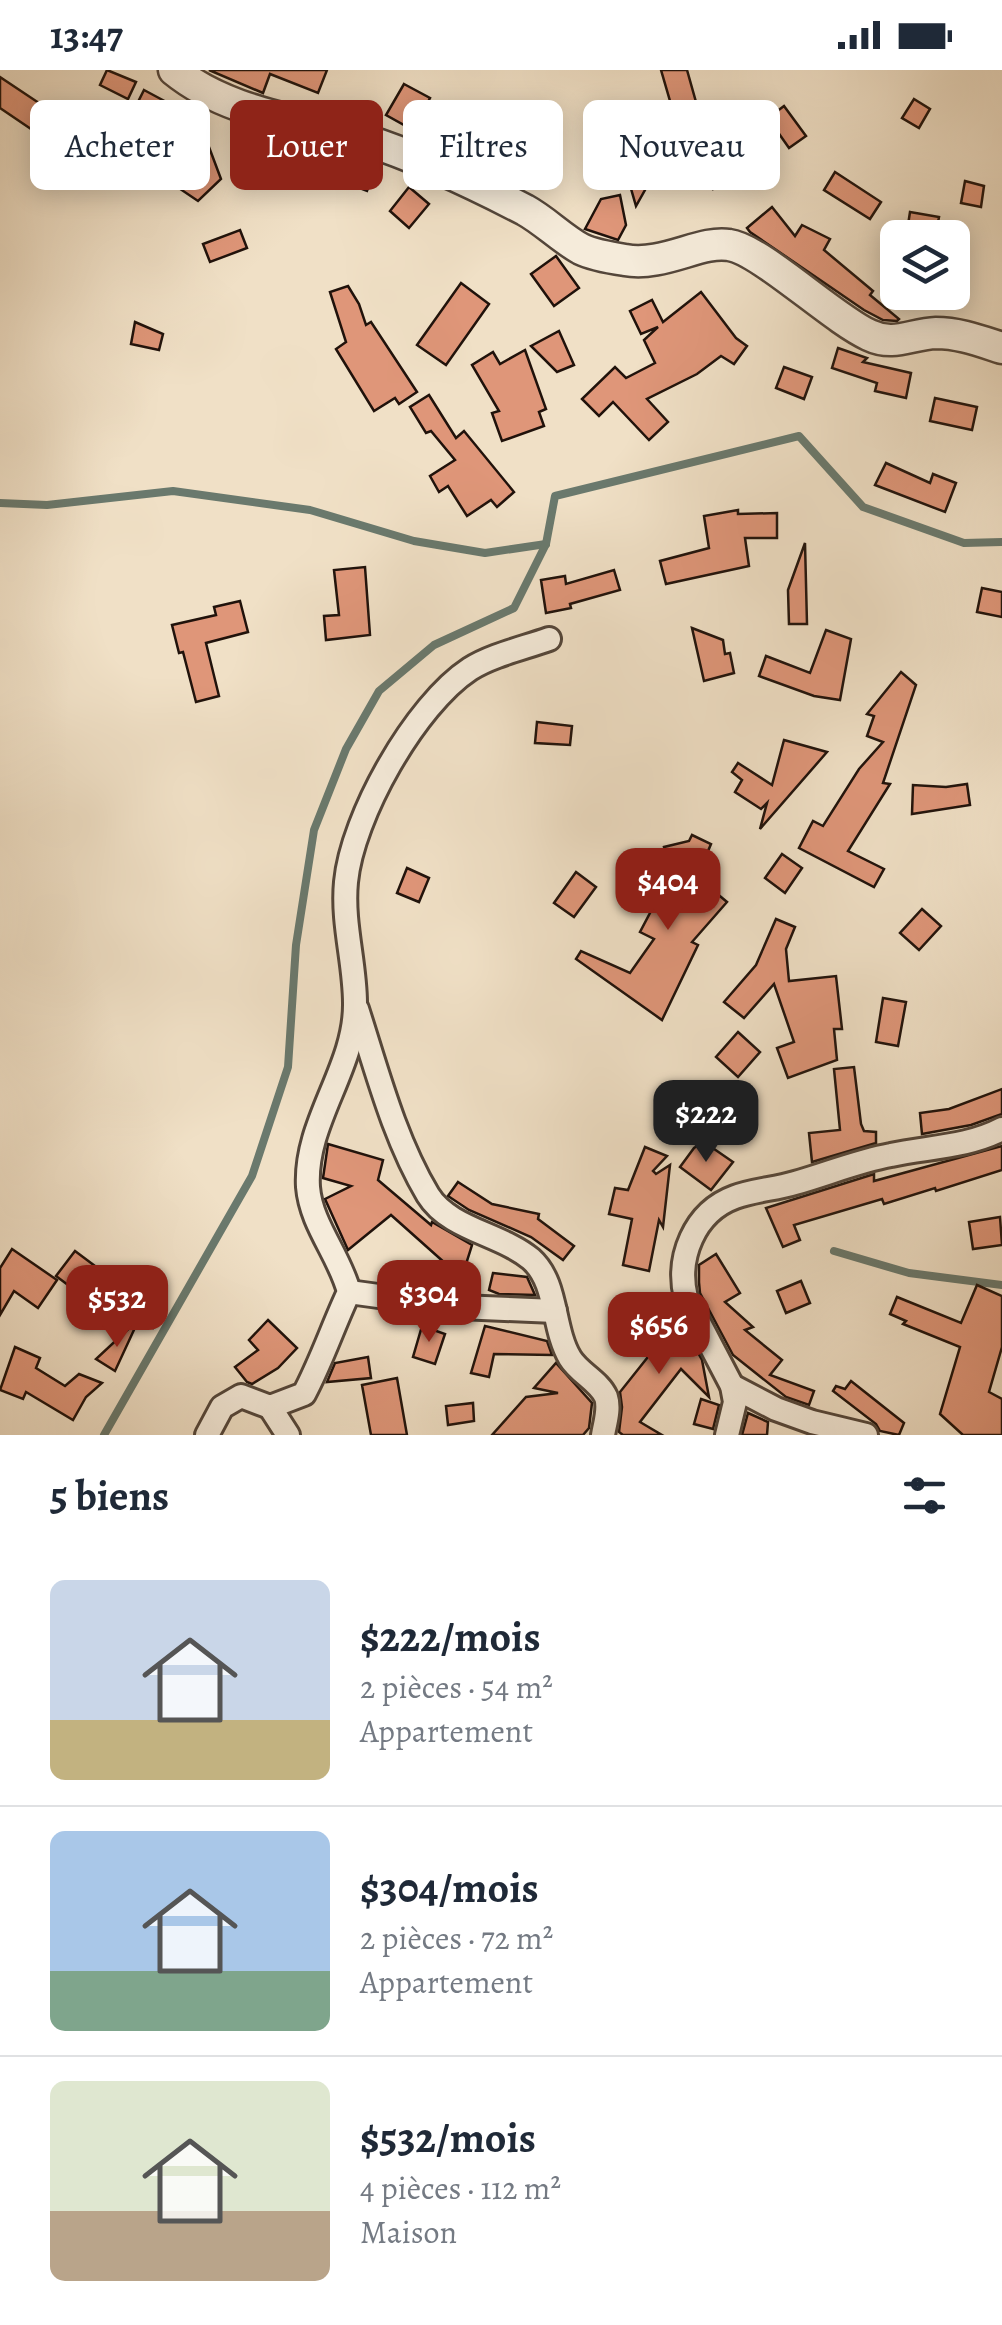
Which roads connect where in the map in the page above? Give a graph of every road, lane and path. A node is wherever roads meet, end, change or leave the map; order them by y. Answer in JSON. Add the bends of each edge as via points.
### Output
{"nodes":[{"id":1,"x":174,"y":70,"type":"edge"},
{"id":2,"x":1002,"y":348,"type":"edge"},
{"id":3,"x":549,"y":640,"type":"dead end"},
{"id":4,"x":356,"y":1005,"type":"junction"},
{"id":5,"x":1002,"y":1129,"type":"edge"},
{"id":6,"x":349,"y":1292,"type":"junction"},
{"id":7,"x":555,"y":1312,"type":"junction"},
{"id":8,"x":732,"y":1386,"type":"junction"},
{"id":9,"x":270,"y":1407,"type":"junction"},
{"id":10,"x":208,"y":1435,"type":"edge"},
{"id":11,"x":288,"y":1435,"type":"edge"},
{"id":12,"x":603,"y":1435,"type":"edge"},
{"id":13,"x":727,"y":1435,"type":"edge"},
{"id":14,"x":866,"y":1435,"type":"edge"}],
"edges":[{"from":1,"to":2,"type":"street","via":[[244,108],[364,140],[462,177],[540,218],[583,250],[630,261],[667,260],[730,244],[870,336],[892,342],[933,333],[966,336]]},
{"from":3,"to":4,"type":"street","via":[[471,668],[394,754],[346,881]]},
{"from":4,"to":6,"type":"street","via":[[347,1059],[311,1152],[308,1188],[316,1222]]},
{"from":4,"to":7,"type":"street","via":[[394,1123],[430,1198],[448,1216],[530,1259],[542,1272]]},
{"from":5,"to":8,"type":"street","via":[[732,1198],[702,1220],[682,1261],[682,1282]]},
{"from":6,"to":7,"type":"street"},
{"from":6,"to":9,"type":"street","via":[[304,1394]]},
{"from":7,"to":12,"type":"street","via":[[569,1357],[605,1396]]},
{"from":8,"to":13,"type":"street"},
{"from":8,"to":14,"type":"street","via":[[776,1409]]},
{"from":9,"to":10,"type":"street","via":[[241,1396],[222,1408]]},
{"from":9,"to":11,"type":"street"}]}
